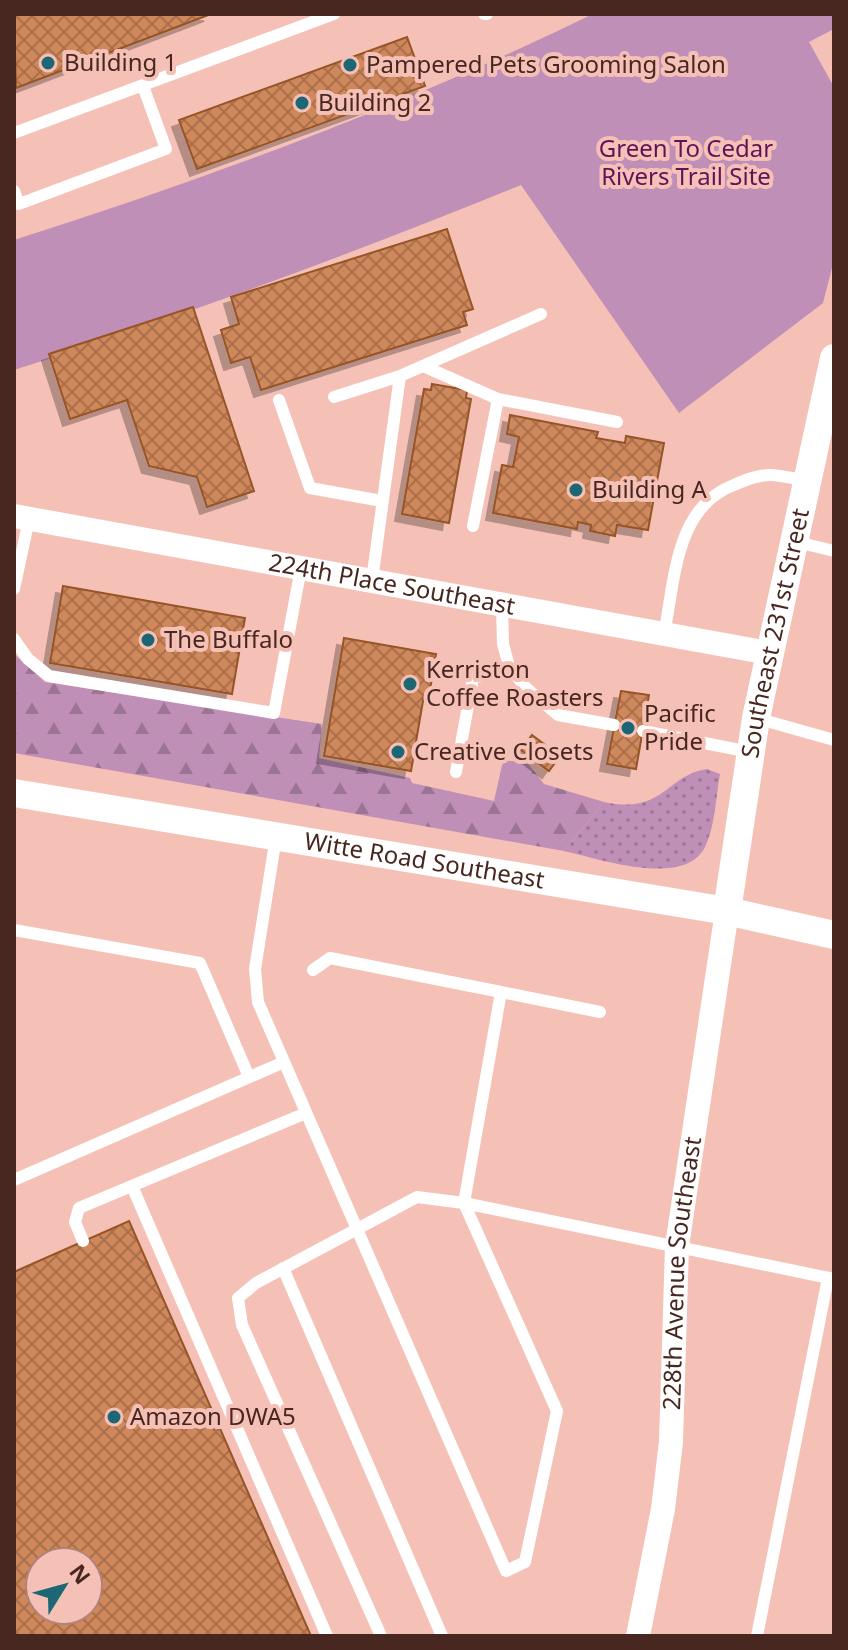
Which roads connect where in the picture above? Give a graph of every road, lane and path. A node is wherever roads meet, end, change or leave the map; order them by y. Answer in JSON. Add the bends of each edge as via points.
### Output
{"nodes":[{"id":1,"x":334,"y":14,"type":"edge"},
{"id":2,"x":143,"y":86,"type":"junction"},
{"id":3,"x":14,"y":133,"type":"edge"},
{"id":4,"x":14,"y":191,"type":"edge"},
{"id":5,"x":541,"y":314,"type":"dead end"},
{"id":6,"x":834,"y":358,"type":"edge"},
{"id":7,"x":423,"y":366,"type":"junction"},
{"id":8,"x":400,"y":376,"type":"junction"},
{"id":9,"x":334,"y":397,"type":"dead end"},
{"id":10,"x":498,"y":399,"type":"junction"},
{"id":11,"x":279,"y":400,"type":"dead end"},
{"id":12,"x":617,"y":422,"type":"dead end"},
{"id":13,"x":807,"y":481,"type":"junction"},
{"id":14,"x":382,"y":501,"type":"junction"},
{"id":15,"x":22,"y":517,"type":"edge"},
{"id":16,"x":473,"y":526,"type":"dead end"},
{"id":17,"x":793,"y":541,"type":"junction"},
{"id":18,"x":834,"y":551,"type":"edge"},
{"id":19,"x":301,"y":568,"type":"junction"},
{"id":20,"x":372,"y":580,"type":"junction"},
{"id":21,"x":14,"y":589,"type":"edge"},
{"id":22,"x":502,"y":605,"type":"junction"},
{"id":23,"x":664,"y":634,"type":"junction"},
{"id":24,"x":14,"y":639,"type":"edge"},
{"id":25,"x":769,"y":653,"type":"junction"},
{"id":26,"x":509,"y":666,"type":"junction"},
{"id":27,"x":756,"y":718,"type":"junction"},
{"id":28,"x":614,"y":725,"type":"dead end"},
{"id":29,"x":643,"y":731,"type":"dead end"},
{"id":30,"x":834,"y":740,"type":"edge"},
{"id":31,"x":750,"y":752,"type":"junction"},
{"id":32,"x":456,"y":772,"type":"dead end"},
{"id":33,"x":14,"y":793,"type":"edge"},
{"id":34,"x":277,"y":836,"type":"junction"},
{"id":35,"x":727,"y":911,"type":"junction"},
{"id":36,"x":14,"y":930,"type":"edge"},
{"id":37,"x":834,"y":935,"type":"edge"},
{"id":38,"x":313,"y":970,"type":"dead end"},
{"id":39,"x":501,"y":992,"type":"junction"},
{"id":40,"x":600,"y":1012,"type":"dead end"},
{"id":41,"x":284,"y":1062,"type":"junction"},
{"id":42,"x":249,"y":1077,"type":"junction"},
{"id":43,"x":306,"y":1113,"type":"junction"},
{"id":44,"x":14,"y":1180,"type":"edge"},
{"id":45,"x":132,"y":1186,"type":"junction"},
{"id":46,"x":464,"y":1203,"type":"junction"},
{"id":47,"x":356,"y":1227,"type":"junction"},
{"id":48,"x":83,"y":1241,"type":"dead end"},
{"id":49,"x":677,"y":1246,"type":"junction"},
{"id":50,"x":283,"y":1268,"type":"junction"},
{"id":51,"x":831,"y":1278,"type":"edge"},
{"id":52,"x":327,"y":1636,"type":"edge"},
{"id":53,"x":381,"y":1636,"type":"edge"},
{"id":54,"x":442,"y":1636,"type":"edge"},
{"id":55,"x":638,"y":1636,"type":"edge"},
{"id":56,"x":757,"y":1636,"type":"edge"}],
"edges":[{"from":1,"to":2,"type":"lane"},
{"from":2,"to":3,"type":"lane"},
{"from":2,"to":4,"type":"lane","via":[[166,149],[19,204]]},
{"from":5,"to":7,"type":"lane"},
{"from":6,"to":13,"type":"street","name":"Southeast 231st Street"},
{"from":7,"to":8,"type":"lane"},
{"from":7,"to":10,"type":"lane"},
{"from":8,"to":9,"type":"lane"},
{"from":8,"to":14,"type":"lane"},
{"from":10,"to":12,"type":"lane"},
{"from":10,"to":16,"type":"lane"},
{"from":11,"to":14,"type":"lane","via":[[310,488]]},
{"from":13,"to":17,"type":"street","name":"Southeast 231st Street"},
{"from":13,"to":23,"type":"lane","via":[[769,475],[727,487],[706,500],[685,533]]},
{"from":14,"to":20,"type":"lane"},
{"from":15,"to":19,"type":"street","name":"224th Place Southeast"},
{"from":15,"to":21,"type":"lane"},
{"from":17,"to":18,"type":"lane"},
{"from":17,"to":25,"type":"street","name":"Southeast 231st Street"},
{"from":19,"to":20,"type":"street","name":"224th Place Southeast"},
{"from":19,"to":24,"type":"lane","via":[[274,713],[49,676]]},
{"from":20,"to":22,"type":"street","name":"224th Place Southeast"},
{"from":22,"to":23,"type":"street","name":"224th Place Southeast"},
{"from":22,"to":26,"type":"lane"},
{"from":23,"to":25,"type":"street","name":"224th Place Southeast"},
{"from":25,"to":27,"type":"street","name":"Southeast 231st Street"},
{"from":26,"to":28,"type":"lane","via":[[558,715]]},
{"from":26,"to":32,"type":"lane","via":[[473,678]]},
{"from":27,"to":30,"type":"lane"},
{"from":27,"to":31,"type":"street","name":"Southeast 231st Street"},
{"from":29,"to":31,"type":"lane"},
{"from":31,"to":35,"type":"street","name":"Southeast 231st Street"},
{"from":33,"to":34,"type":"street","name":"Witte Road Southeast"},
{"from":34,"to":35,"type":"street","name":"Witte Road Southeast"},
{"from":34,"to":41,"type":"lane","via":[[254,988]]},
{"from":35,"to":37,"type":"street","name":"Witte Road Southeast"},
{"from":35,"to":49,"type":"street","name":"228th Avenue Southeast"},
{"from":36,"to":42,"type":"lane","via":[[200,963]]},
{"from":38,"to":39,"type":"lane","via":[[330,958]]},
{"from":39,"to":40,"type":"lane"},
{"from":39,"to":46,"type":"lane"},
{"from":41,"to":42,"type":"lane"},
{"from":41,"to":43,"type":"lane"},
{"from":42,"to":44,"type":"lane"},
{"from":43,"to":45,"type":"lane"},
{"from":43,"to":47,"type":"lane"},
{"from":45,"to":48,"type":"lane","via":[[79,1208],[75,1222]]},
{"from":45,"to":52,"type":"lane"},
{"from":46,"to":47,"type":"lane","via":[[417,1197]]},
{"from":46,"to":47,"type":"lane","via":[[557,1411],[525,1562],[506,1571]]},
{"from":46,"to":49,"type":"lane"},
{"from":47,"to":50,"type":"lane"},
{"from":49,"to":51,"type":"lane"},
{"from":49,"to":55,"type":"street","name":"228th Avenue Southeast","via":[[671,1442]]},
{"from":50,"to":53,"type":"lane","via":[[238,1298],[242,1325]]},
{"from":50,"to":54,"type":"lane"},
{"from":51,"to":56,"type":"lane"}]}
